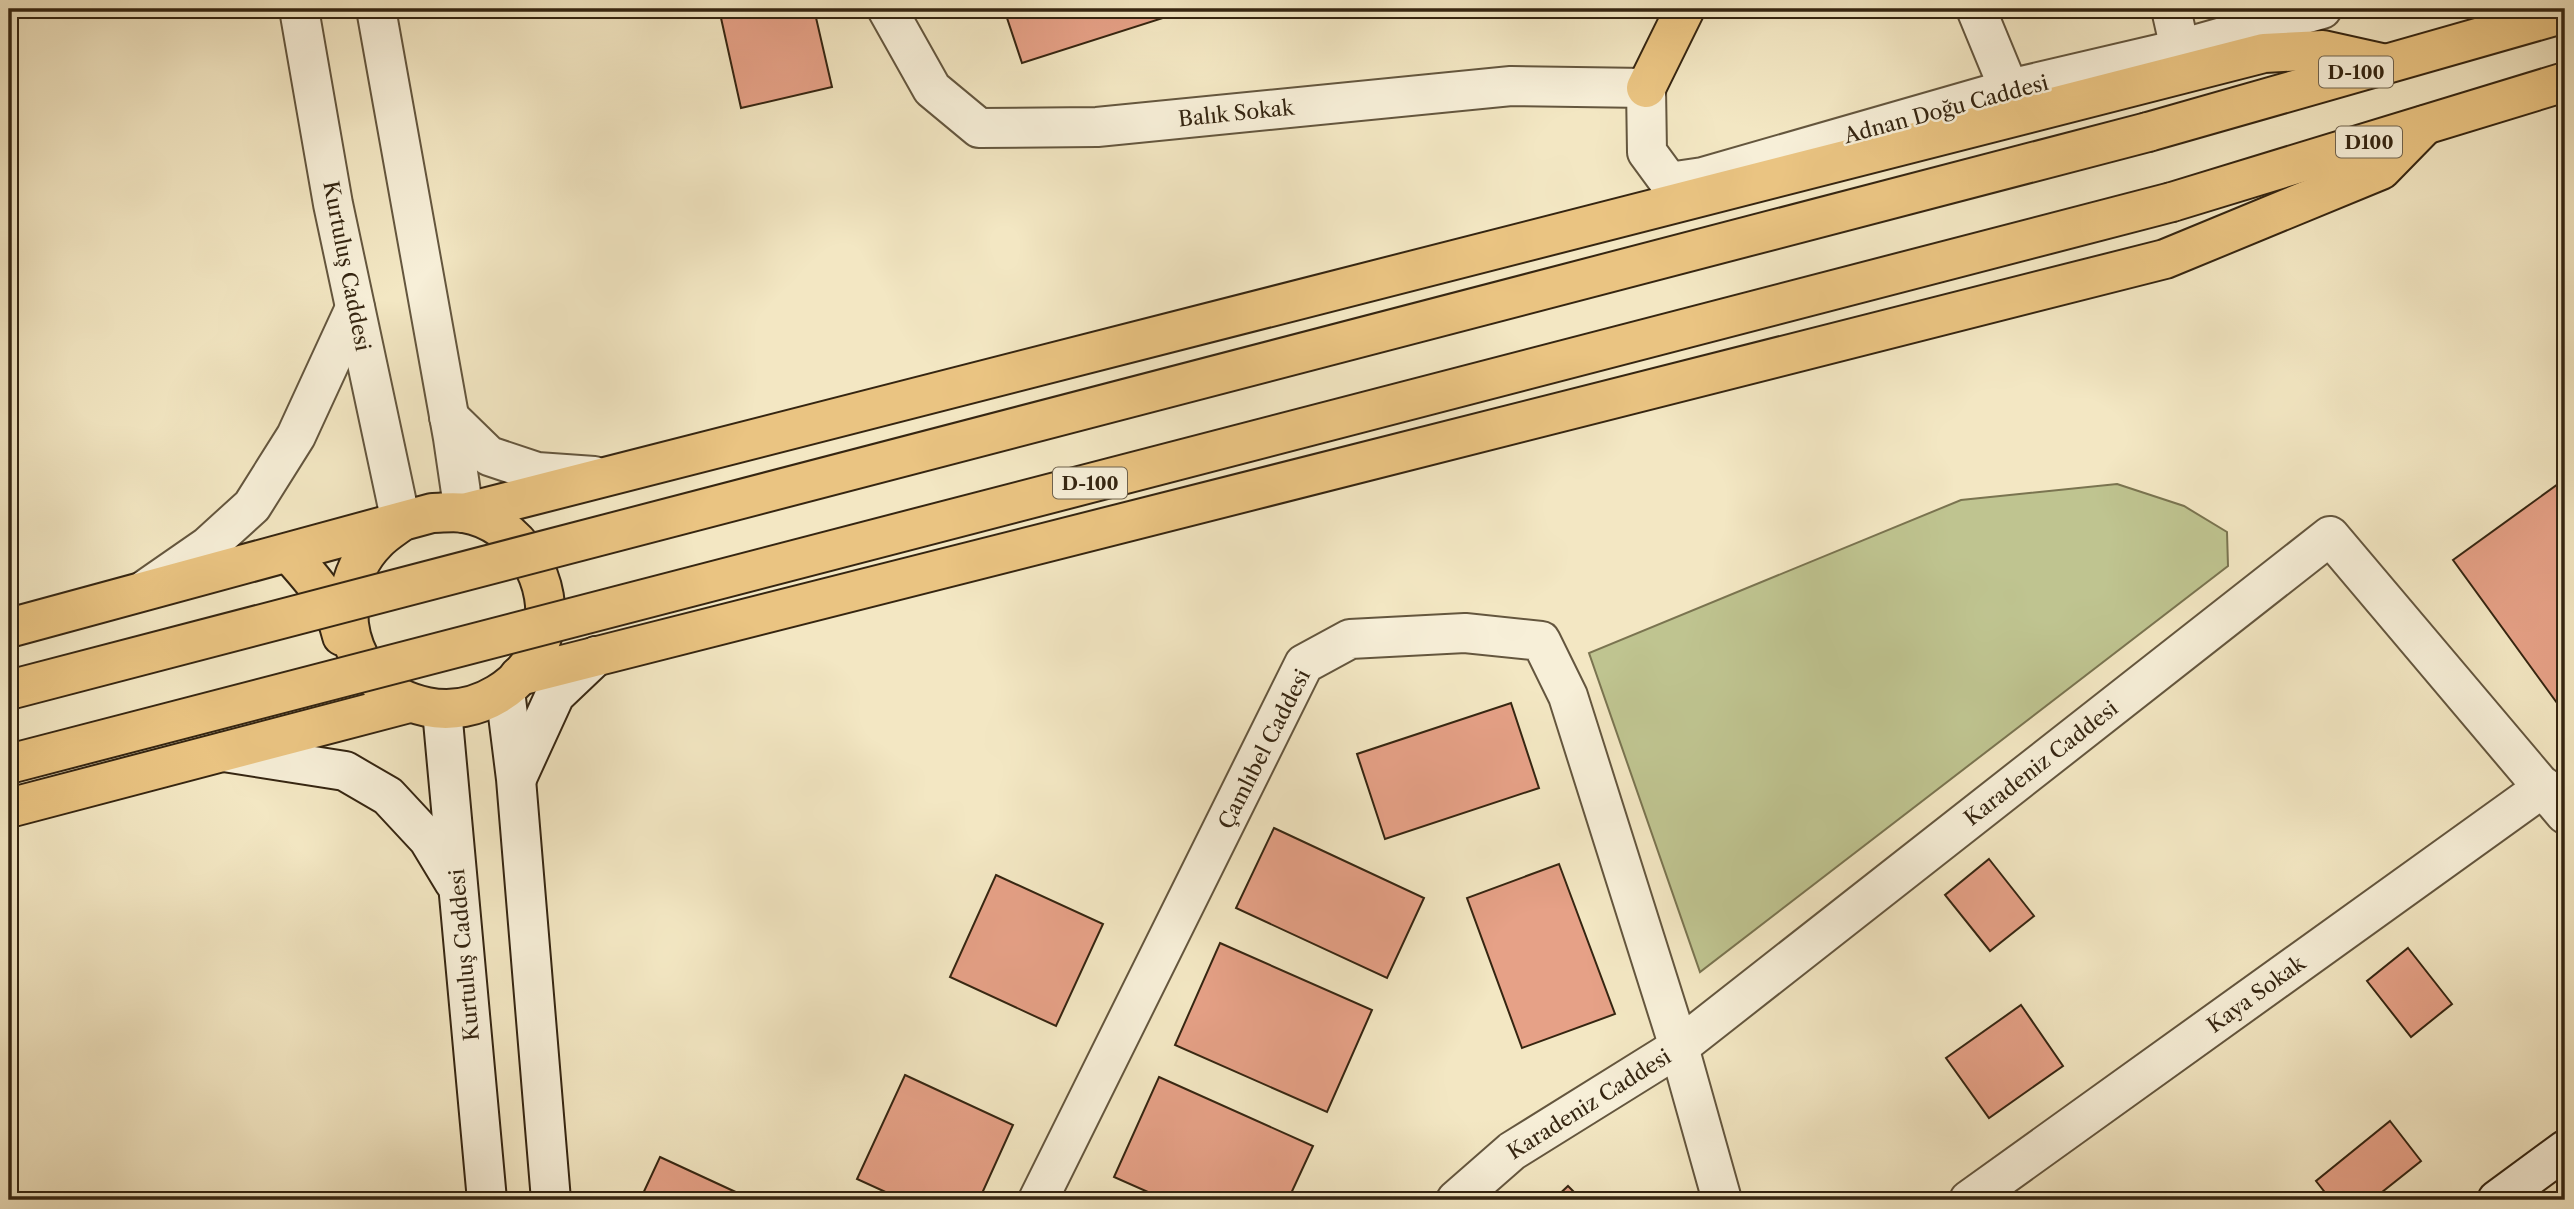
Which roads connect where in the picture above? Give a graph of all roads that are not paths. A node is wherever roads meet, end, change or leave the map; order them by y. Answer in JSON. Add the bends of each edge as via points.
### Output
{"nodes":[{"id":1,"x":299,"y":9,"type":"edge"},
{"id":2,"x":376,"y":9,"type":"edge"},
{"id":3,"x":887,"y":9,"type":"edge"},
{"id":4,"x":1685,"y":9,"type":"edge"},
{"id":5,"x":1976,"y":9,"type":"edge"},
{"id":6,"x":2171,"y":9,"type":"edge"},
{"id":7,"x":2322,"y":9,"type":"edge"},
{"id":8,"x":2565,"y":13,"type":"edge"},
{"id":9,"x":2179,"y":49,"type":"junction"},
{"id":10,"x":2386,"y":64,"type":"junction"},
{"id":11,"x":2565,"y":82,"type":"edge"},
{"id":12,"x":1646,"y":88,"type":"junction"},
{"id":13,"x":2009,"y":89,"type":"junction"},
{"id":14,"x":2425,"y":125,"type":"junction"},
{"id":15,"x":2172,"y":202,"type":"joint"},
{"id":16,"x":355,"y":308,"type":"junction"},
{"id":17,"x":449,"y":417,"type":"junction"},
{"id":18,"x":607,"y":477,"type":"junction"},
{"id":19,"x":545,"y":493,"type":"junction"},
{"id":20,"x":464,"y":513,"type":"junction"},
{"id":21,"x":401,"y":522,"type":"junction"},
{"id":22,"x":289,"y":553,"type":"junction"},
{"id":23,"x":142,"y":592,"type":"junction"},
{"id":24,"x":9,"y":628,"type":"edge"},
{"id":25,"x":596,"y":656,"type":"junction"},
{"id":26,"x":512,"y":683,"type":"junction"},
{"id":27,"x":9,"y":690,"type":"edge"},
{"id":28,"x":426,"y":707,"type":"junction"},
{"id":29,"x":320,"y":727,"type":"junction"},
{"id":30,"x":224,"y":752,"type":"junction"},
{"id":31,"x":9,"y":764,"type":"edge"},
{"id":32,"x":516,"y":779,"type":"junction"},
{"id":33,"x":2554,"y":801,"type":"edge"},
{"id":34,"x":9,"y":808,"type":"edge"},
{"id":35,"x":458,"y":889,"type":"junction"},
{"id":36,"x":1679,"y":1048,"type":"junction"},
{"id":37,"x":2565,"y":1150,"type":"edge"},
{"id":38,"x":487,"y":1200,"type":"edge"},
{"id":39,"x":551,"y":1200,"type":"edge"},
{"id":40,"x":1038,"y":1200,"type":"edge"},
{"id":41,"x":1457,"y":1200,"type":"edge"},
{"id":42,"x":1722,"y":1200,"type":"edge"},
{"id":43,"x":1969,"y":1200,"type":"edge"},
{"id":44,"x":2497,"y":1200,"type":"edge"}],
"edges":[{"from":1,"to":16,"type":"street","name":"Kurtuluş Caddesi"},
{"from":2,"to":17,"type":"street"},
{"from":3,"to":12,"type":"street","name":"Balık Sokak","via":[[932,89],[979,128],[1097,127],[1511,86]]},
{"from":4,"to":12,"type":"main road"},
{"from":5,"to":13,"type":"street"},
{"from":6,"to":9,"type":"street"},
{"from":7,"to":9,"type":"street","name":"Adnan Doğu Caddesi"},
{"from":8,"to":10,"type":"main road","number":"D-100"},
{"from":9,"to":13,"type":"street","name":"Adnan Doğu Caddesi"},
{"from":10,"to":18,"type":"main road","via":[[2323,50],[2264,53]]},
{"from":10,"to":27,"type":"main road","number":"D-100","bridge":true,"via":[[2148,132]]},
{"from":11,"to":14,"type":"main road","number":"D100"},
{"from":12,"to":13,"type":"street","name":"Adnan Doğu Caddesi","via":[[1647,152],[1669,182],[1703,177]]},
{"from":14,"to":15,"type":"main road","number":"D100"},
{"from":14,"to":25,"type":"main road","via":[[2381,170],[2165,259]]},
{"from":15,"to":31,"type":"main road","number":"D-100","bridge":true},
{"from":16,"to":21,"type":"street","name":"Kurtuluş Caddesi"},
{"from":16,"to":23,"type":"street","via":[[296,436],[252,506],[208,546]]},
{"from":17,"to":18,"type":"street","via":[[489,456],[537,472]]},
{"from":17,"to":20,"type":"street"},
{"from":18,"to":19,"type":"main road"},
{"from":19,"to":20,"type":"main road"},
{"from":19,"to":25,"type":"main road","via":[[541,522],[547,573],[571,628]]},
{"from":20,"to":21,"type":"main road","via":[[432,513]]},
{"from":20,"to":26,"type":"main road","via":[[494,524],[519,543],[537,571],[545,603],[542,637],[528,667]]},
{"from":21,"to":22,"type":"main road"},
{"from":21,"to":28,"type":"main road","via":[[376,542],[357,567],[348,598],[349,630],[360,660],[382,686]]},
{"from":22,"to":23,"type":"main road"},
{"from":22,"to":29,"type":"main road","via":[[322,592],[340,625],[345,668],[340,689]]},
{"from":23,"to":24,"type":"main road"},
{"from":25,"to":26,"type":"main road"},
{"from":25,"to":32,"type":"street","via":[[555,695]]},
{"from":26,"to":28,"type":"main road","via":[[475,706]]},
{"from":26,"to":32,"type":"street"},
{"from":28,"to":29,"type":"main road"},
{"from":28,"to":35,"type":"street","name":"Kurtuluş Caddesi"},
{"from":29,"to":30,"type":"main road"},
{"from":30,"to":34,"type":"main road"},
{"from":30,"to":35,"type":"street","via":[[345,771],[388,796],[428,839]]},
{"from":32,"to":39,"type":"street"},
{"from":33,"to":36,"type":"street","name":"Karadeniz Caddesi","via":[[2330,536]]},
{"from":33,"to":43,"type":"street","name":"Kaya Sokak"},
{"from":35,"to":38,"type":"street","name":"Kurtuluş Caddesi"},
{"from":36,"to":40,"type":"street","name":"Çamlıbel Caddesi","via":[[1569,696],[1541,641],[1465,633],[1350,639],[1304,664]]},
{"from":36,"to":41,"type":"street","name":"Karadeniz Caddesi","via":[[1512,1151]]},
{"from":36,"to":42,"type":"street","name":"Çamlıbel Caddesi"},
{"from":37,"to":44,"type":"street"}]}
